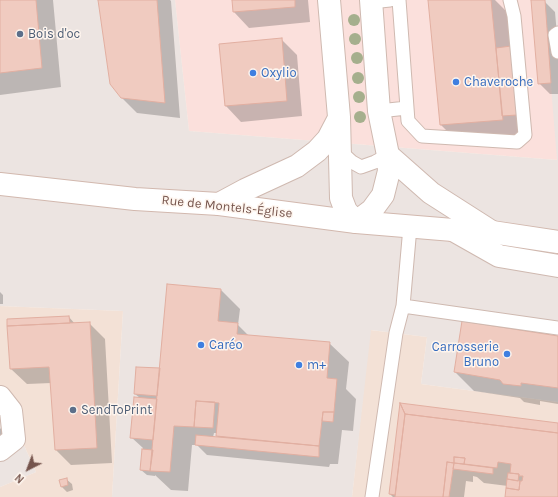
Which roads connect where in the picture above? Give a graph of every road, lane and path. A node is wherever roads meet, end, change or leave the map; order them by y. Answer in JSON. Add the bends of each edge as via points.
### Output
{"nodes":[{"id":1,"x":329,"y":0,"type":"edge"},
{"id":2,"x":399,"y":0,"type":"edge"},
{"id":3,"x":510,"y":0,"type":"edge"},
{"id":4,"x":377,"y":1,"type":"edge"},
{"id":5,"x":558,"y":33,"type":"edge"},
{"id":6,"x":558,"y":52,"type":"edge"},
{"id":7,"x":407,"y":108,"type":"junction"},
{"id":8,"x":379,"y":111,"type":"junction"},
{"id":9,"x":339,"y":117,"type":"junction"},
{"id":10,"x":340,"y":151,"type":"junction"},
{"id":11,"x":388,"y":155,"type":"junction"},
{"id":12,"x":0,"y":184,"type":"edge"},
{"id":13,"x":219,"y":204,"type":"junction"},
{"id":14,"x":356,"y":222,"type":"junction"},
{"id":15,"x":410,"y":227,"type":"junction"},
{"id":16,"x":453,"y":230,"type":"junction"},
{"id":17,"x":492,"y":232,"type":"junction"},
{"id":18,"x":558,"y":242,"type":"edge"},
{"id":19,"x":558,"y":266,"type":"edge"},
{"id":20,"x":403,"y":306,"type":"junction"},
{"id":21,"x":558,"y":328,"type":"edge"},
{"id":22,"x":0,"y":397,"type":"edge"},
{"id":23,"x":0,"y":450,"type":"edge"},
{"id":24,"x":372,"y":497,"type":"edge"}],
"edges":[{"from":1,"to":9,"type":"street"},
{"from":2,"to":7,"type":"lane"},
{"from":3,"to":7,"type":"lane","via":[[514,16],[525,135],[518,142],[422,136],[408,121]]},
{"from":4,"to":8,"type":"street"},
{"from":5,"to":6,"type":"lane","via":[[555,35]]},
{"from":7,"to":8,"type":"lane"},
{"from":8,"to":11,"type":"street"},
{"from":9,"to":10,"type":"street"},
{"from":9,"to":13,"type":"street","via":[[328,139],[297,166]]},
{"from":10,"to":11,"type":"lane","via":[[361,167]]},
{"from":10,"to":14,"type":"street","via":[[341,198],[346,211]]},
{"from":11,"to":14,"type":"street","via":[[389,171],[383,195],[372,210]]},
{"from":11,"to":17,"type":"street","via":[[430,193]]},
{"from":12,"to":13,"type":"street","name":"Rue de Montels-Église","via":[[135,199]]},
{"from":13,"to":14,"type":"street","name":"Rue de Montels-Église"},
{"from":14,"to":15,"type":"street","name":"Rue de Montels-Église"},
{"from":15,"to":16,"type":"street","name":"Rue de Montels-Église"},
{"from":15,"to":20,"type":"lane"},
{"from":16,"to":17,"type":"street","name":"Rue de Montels-Église"},
{"from":16,"to":19,"type":"street","name":"Rue de Montels-Église","via":[[499,256]]},
{"from":17,"to":18,"type":"street","name":"Rue de Montels-Église"},
{"from":20,"to":21,"type":"lane"},
{"from":20,"to":24,"type":"lane","via":[[396,333]]},
{"from":22,"to":23,"type":"street","via":[[11,411],[14,439]]}]}
